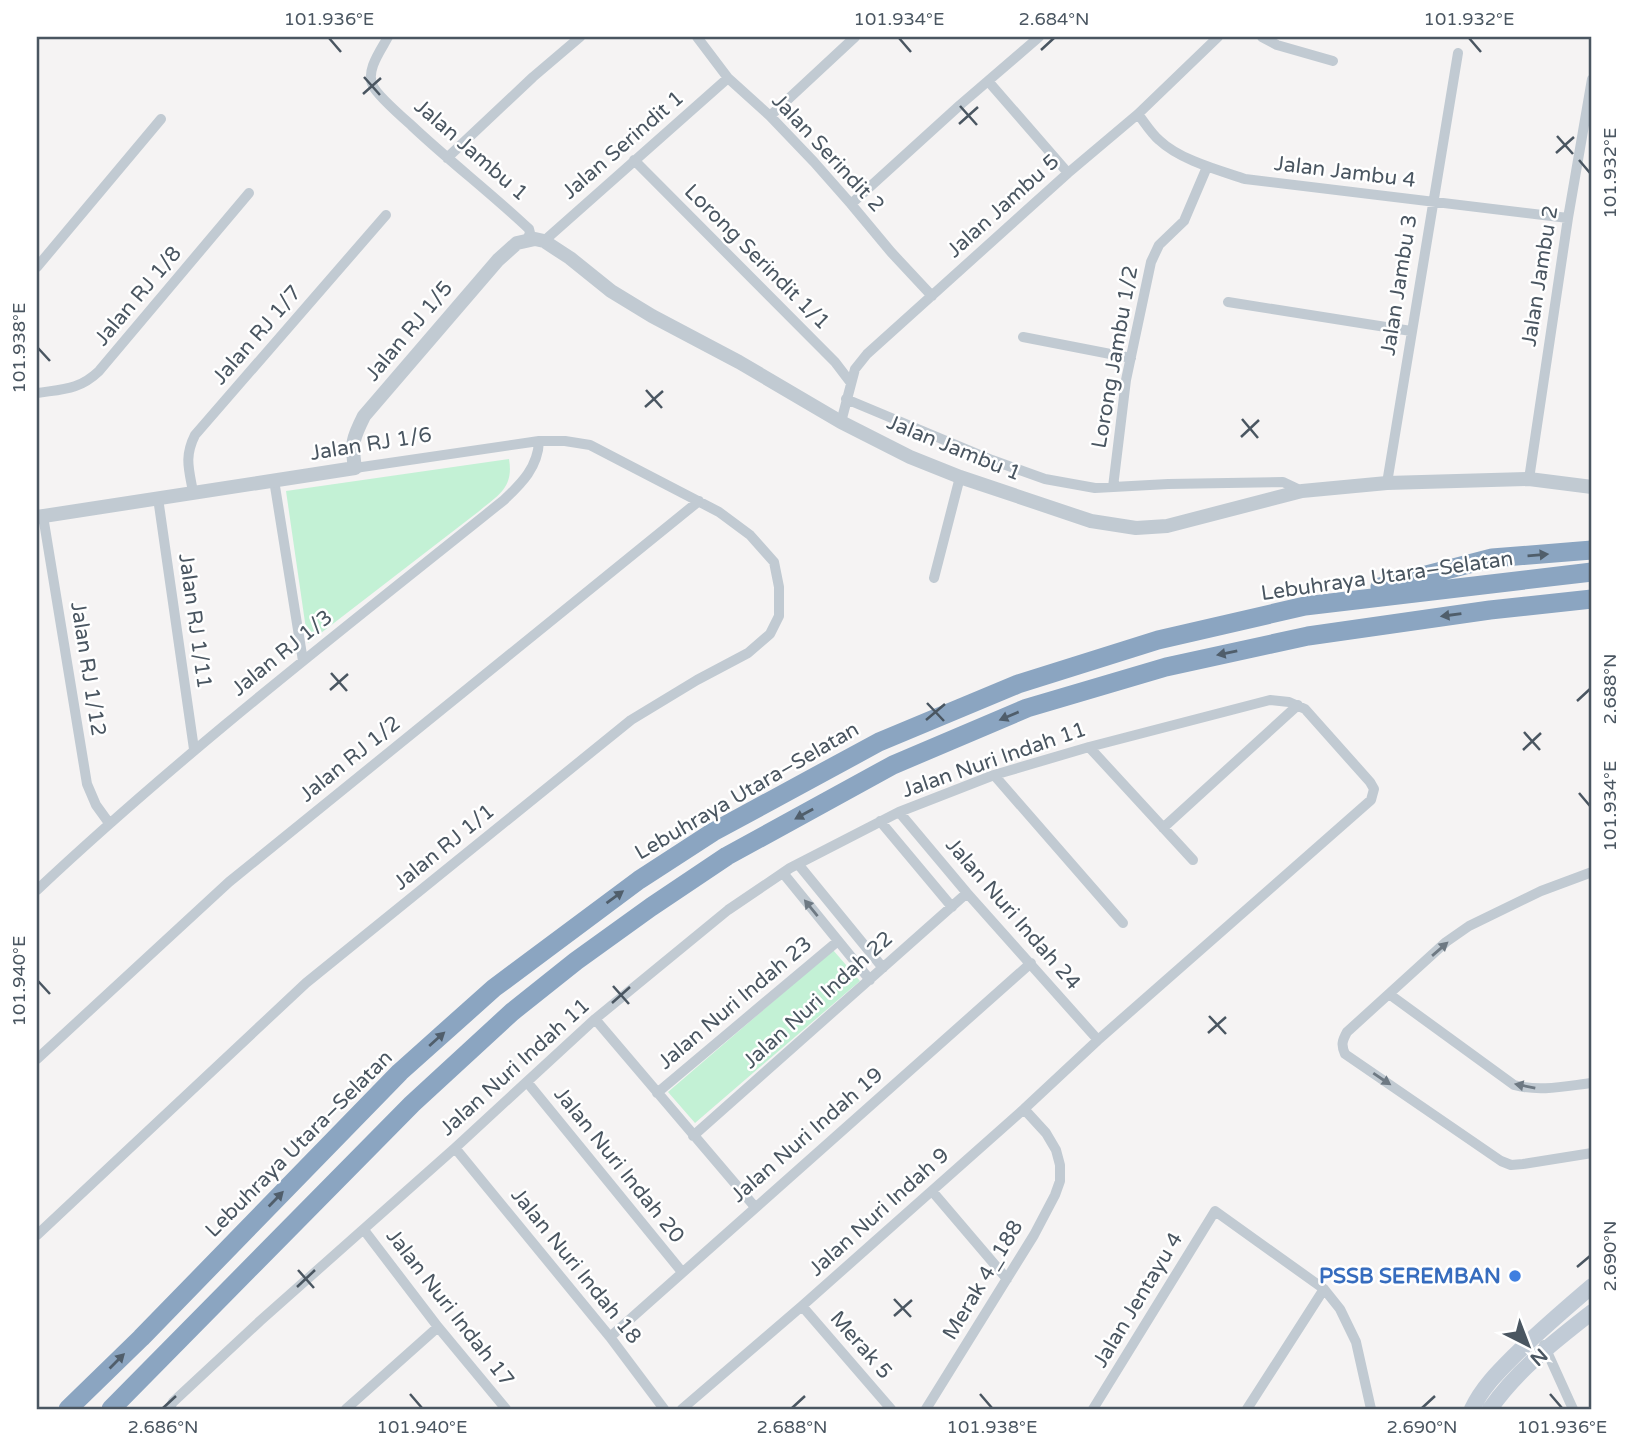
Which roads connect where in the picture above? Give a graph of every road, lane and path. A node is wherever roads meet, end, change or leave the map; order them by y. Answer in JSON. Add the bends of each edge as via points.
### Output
{"nodes":[{"id":1,"x":388,"y":37,"type":"edge"},
{"id":2,"x":580,"y":37,"type":"edge"},
{"id":3,"x":697,"y":37,"type":"edge"},
{"id":4,"x":855,"y":37,"type":"edge"},
{"id":5,"x":1039,"y":37,"type":"edge"},
{"id":6,"x":1218,"y":37,"type":"edge"},
{"id":7,"x":1262,"y":37,"type":"edge"},
{"id":8,"x":1458,"y":53,"type":"dead end"},
{"id":9,"x":1333,"y":61,"type":"dead end"},
{"id":10,"x":728,"y":78,"type":"junction"},
{"id":11,"x":1592,"y":79,"type":"edge"},
{"id":12,"x":988,"y":81,"type":"junction"},
{"id":13,"x":1138,"y":114,"type":"junction"},
{"id":14,"x":770,"y":116,"type":"junction"},
{"id":15,"x":162,"y":119,"type":"dead end"},
{"id":16,"x":447,"y":158,"type":"junction"},
{"id":17,"x":634,"y":160,"type":"junction"},
{"id":18,"x":1207,"y":167,"type":"junction"},
{"id":19,"x":1068,"y":173,"type":"junction"},
{"id":20,"x":249,"y":193,"type":"dead end"},
{"id":21,"x":1433,"y":202,"type":"junction"},
{"id":22,"x":851,"y":204,"type":"junction"},
{"id":23,"x":386,"y":215,"type":"dead end"},
{"id":24,"x":1568,"y":218,"type":"junction"},
{"id":25,"x":527,"y":240,"type":"junction"},
{"id":26,"x":544,"y":241,"type":"junction"},
{"id":27,"x":37,"y":267,"type":"edge"},
{"id":28,"x":932,"y":296,"type":"junction"},
{"id":29,"x":1228,"y":302,"type":"dead end"},
{"id":30,"x":1411,"y":331,"type":"junction"},
{"id":31,"x":1023,"y":337,"type":"dead end"},
{"id":32,"x":1131,"y":358,"type":"junction"},
{"id":33,"x":851,"y":383,"type":"junction"},
{"id":34,"x":37,"y":393,"type":"edge"},
{"id":35,"x":846,"y":399,"type":"junction"},
{"id":36,"x":841,"y":422,"type":"junction"},
{"id":37,"x":539,"y":441,"type":"junction"},
{"id":38,"x":355,"y":468,"type":"junction"},
{"id":39,"x":960,"y":477,"type":"junction"},
{"id":40,"x":1529,"y":479,"type":"junction"},
{"id":41,"x":274,"y":480,"type":"junction"},
{"id":42,"x":1387,"y":483,"type":"junction"},
{"id":43,"x":1113,"y":487,"type":"junction"},
{"id":44,"x":1592,"y":487,"type":"edge"},
{"id":45,"x":1302,"y":491,"type":"junction"},
{"id":46,"x":193,"y":492,"type":"junction"},
{"id":47,"x":158,"y":498,"type":"junction"},
{"id":48,"x":699,"y":501,"type":"junction"},
{"id":49,"x":40,"y":516,"type":"edge"},
{"id":50,"x":1592,"y":550,"type":"edge"},
{"id":51,"x":1592,"y":572,"type":"edge"},
{"id":52,"x":934,"y":578,"type":"dead end"},
{"id":53,"x":1592,"y":599,"type":"edge"},
{"id":54,"x":1305,"y":606,"type":"junction"},
{"id":55,"x":1490,"y":610,"type":"junction"},
{"id":56,"x":1592,"y":610,"type":"edge"},
{"id":57,"x":303,"y":661,"type":"junction"},
{"id":58,"x":1298,"y":705,"type":"junction"},
{"id":59,"x":1088,"y":747,"type":"junction"},
{"id":60,"x":194,"y":749,"type":"junction"},
{"id":61,"x":994,"y":775,"type":"junction"},
{"id":62,"x":899,"y":812,"type":"junction"},
{"id":63,"x":880,"y":821,"type":"junction"},
{"id":64,"x":109,"y":823,"type":"junction"},
{"id":65,"x":1163,"y":828,"type":"junction"},
{"id":66,"x":1193,"y":860,"type":"dead end"},
{"id":67,"x":798,"y":864,"type":"junction"},
{"id":68,"x":1592,"y":872,"type":"edge"},
{"id":69,"x":783,"y":873,"type":"junction"},
{"id":70,"x":37,"y":890,"type":"edge"},
{"id":71,"x":967,"y":893,"type":"junction"},
{"id":72,"x":952,"y":907,"type":"junction"},
{"id":73,"x":1123,"y":923,"type":"dead end"},
{"id":74,"x":838,"y":941,"type":"junction"},
{"id":75,"x":1031,"y":963,"type":"junction"},
{"id":76,"x":883,"y":968,"type":"junction"},
{"id":77,"x":870,"y":980,"type":"junction"},
{"id":78,"x":1389,"y":994,"type":"junction"},
{"id":79,"x":595,"y":1019,"type":"junction"},
{"id":80,"x":1098,"y":1040,"type":"junction"},
{"id":81,"x":37,"y":1059,"type":"edge"},
{"id":82,"x":527,"y":1082,"type":"junction"},
{"id":83,"x":1592,"y":1083,"type":"edge"},
{"id":84,"x":657,"y":1093,"type":"junction"},
{"id":85,"x":1024,"y":1109,"type":"junction"},
{"id":86,"x":693,"y":1136,"type":"junction"},
{"id":87,"x":455,"y":1148,"type":"junction"},
{"id":88,"x":1592,"y":1153,"type":"edge"},
{"id":89,"x":932,"y":1191,"type":"junction"},
{"id":90,"x":755,"y":1207,"type":"junction"},
{"id":91,"x":364,"y":1230,"type":"junction"},
{"id":92,"x":37,"y":1235,"type":"edge"},
{"id":93,"x":682,"y":1272,"type":"junction"},
{"id":94,"x":1007,"y":1279,"type":"junction"},
{"id":95,"x":1592,"y":1286,"type":"edge"},
{"id":96,"x":1324,"y":1289,"type":"junction"},
{"id":97,"x":802,"y":1306,"type":"junction"},
{"id":98,"x":1592,"y":1312,"type":"edge"},
{"id":99,"x":438,"y":1327,"type":"junction"},
{"id":100,"x":1536,"y":1334,"type":"junction"},
{"id":101,"x":610,"y":1337,"type":"junction"},
{"id":102,"x":1546,"y":1348,"type":"junction"},
{"id":103,"x":174,"y":1407,"type":"edge"},
{"id":104,"x":686,"y":1408,"type":"edge"},
{"id":105,"x":68,"y":1409,"type":"edge"},
{"id":106,"x":111,"y":1409,"type":"edge"},
{"id":107,"x":346,"y":1409,"type":"edge"},
{"id":108,"x":506,"y":1409,"type":"edge"},
{"id":109,"x":664,"y":1409,"type":"edge"},
{"id":110,"x":891,"y":1409,"type":"edge"},
{"id":111,"x":926,"y":1409,"type":"edge"},
{"id":112,"x":1093,"y":1409,"type":"edge"},
{"id":113,"x":1247,"y":1409,"type":"edge"},
{"id":114,"x":1371,"y":1409,"type":"edge"},
{"id":115,"x":1472,"y":1409,"type":"edge"},
{"id":116,"x":1490,"y":1409,"type":"edge"},
{"id":117,"x":1573,"y":1409,"type":"edge"}],
"edges":[{"from":1,"to":16,"type":"street","name":"Jalan Jambu 1","via":[[370,73],[372,86]]},
{"from":2,"to":16,"type":"street"},
{"from":3,"to":10,"type":"street","name":"Jalan Serindit 2"},
{"from":4,"to":14,"type":"street"},
{"from":5,"to":12,"type":"street"},
{"from":6,"to":13,"type":"street","name":"Jalan Jambu 5"},
{"from":7,"to":9,"type":"street"},
{"from":8,"to":21,"type":"street","name":"Jalan Jambu 3"},
{"from":10,"to":14,"type":"street","name":"Jalan Serindit 2"},
{"from":10,"to":17,"type":"street","name":"Jalan Serindit 1"},
{"from":11,"to":24,"type":"street","name":"Jalan Jambu 2"},
{"from":12,"to":19,"type":"street"},
{"from":12,"to":22,"type":"street"},
{"from":13,"to":18,"type":"street","name":"Jalan Jambu 4","via":[[1159,141]]},
{"from":13,"to":19,"type":"street","name":"Jalan Jambu 5"},
{"from":14,"to":22,"type":"street","name":"Jalan Serindit 2"},
{"from":15,"to":27,"type":"street"},
{"from":16,"to":25,"type":"street","name":"Jalan Jambu 1","via":[[529,229]]},
{"from":17,"to":26,"type":"street","name":"Jalan Serindit 1"},
{"from":17,"to":33,"type":"street","name":"Lorong Serindit 1/1"},
{"from":18,"to":21,"type":"street","name":"Jalan Jambu 4","via":[[1245,179]]},
{"from":18,"to":32,"type":"street","name":"Lorong Jambu 1/2","via":[[1184,221],[1159,245],[1151,262]]},
{"from":19,"to":28,"type":"street","name":"Jalan Jambu 5"},
{"from":20,"to":34,"type":"street","name":"Jalan RJ 1/8","via":[[99,371],[78,387]]},
{"from":21,"to":24,"type":"street","name":"Jalan Jambu 4"},
{"from":21,"to":30,"type":"street","name":"Jalan Jambu 3"},
{"from":22,"to":28,"type":"street","name":"Jalan Serindit 2"},
{"from":23,"to":46,"type":"street","name":"Jalan RJ 1/7","via":[[195,435],[187,455]]},
{"from":24,"to":40,"type":"street","name":"Jalan Jambu 2"},
{"from":25,"to":26,"type":"street"},
{"from":25,"to":38,"type":"street","name":"Jalan RJ 1/5","via":[[498,260],[364,416],[352,447]]},
{"from":26,"to":36,"type":"street","name":"Jalan Jambu 1","via":[[652,316]]},
{"from":28,"to":33,"type":"street","name":"Jalan Jambu 5","via":[[867,354]]},
{"from":29,"to":30,"type":"street"},
{"from":30,"to":42,"type":"street","name":"Jalan Jambu 3"},
{"from":31,"to":32,"type":"street"},
{"from":32,"to":43,"type":"street","name":"Lorong Jambu 1/2"},
{"from":33,"to":35,"type":"street","name":"Jalan Jambu 5"},
{"from":35,"to":36,"type":"street","name":"Jalan Jambu 5"},
{"from":35,"to":43,"type":"street","via":[[1045,479]]},
{"from":36,"to":39,"type":"street","name":"Jalan Jambu 1"},
{"from":37,"to":38,"type":"street","name":"Jalan RJ 1/6"},
{"from":37,"to":48,"type":"street","name":"Jalan RJ 1/6","via":[[590,445]]},
{"from":37,"to":57,"type":"street","name":"Jalan RJ 1/3","via":[[535,463],[518,487]]},
{"from":38,"to":41,"type":"street","name":"Jalan RJ 1/6"},
{"from":39,"to":45,"type":"street","name":"Jalan Jambu 1","via":[[1091,521],[1136,528],[1167,526]]},
{"from":39,"to":52,"type":"street"},
{"from":40,"to":42,"type":"street","name":"Jalan Jambu 1"},
{"from":40,"to":44,"type":"street","name":"Jalan Jambu 1"},
{"from":41,"to":46,"type":"street","name":"Jalan RJ 1/6"},
{"from":41,"to":57,"type":"street"},
{"from":42,"to":45,"type":"street","name":"Jalan Jambu 1"},
{"from":43,"to":45,"type":"street","via":[[1283,482]]},
{"from":46,"to":47,"type":"street","name":"Jalan RJ 1/6"},
{"from":47,"to":49,"type":"street","name":"Jalan RJ 1/6"},
{"from":47,"to":60,"type":"street","name":"Jalan RJ 1/11"},
{"from":48,"to":81,"type":"street","name":"Jalan RJ 1/2","via":[[229,882]]},
{"from":48,"to":92,"type":"street","name":"Jalan RJ 1/1","via":[[750,535],[774,562],[779,616],[770,634],[748,653],[631,720],[306,983]]},
{"from":49,"to":64,"type":"street","name":"Jalan RJ 1/12","via":[[87,784]]},
{"from":54,"to":50,"type":"highway","one_way":true,"via":[[1492,558]]},
{"from":51,"to":54,"type":"highway","name":"Lebuhraya Utara–Selatan"},
{"from":53,"to":55,"type":"highway"},
{"from":105,"to":54,"type":"highway","name":"Lebuhraya Utara–Selatan","one_way":true,"via":[[400,1072],[494,988],[713,832],[879,742],[1018,684],[1158,640]]},
{"from":55,"to":56,"type":"highway"},
{"from":55,"to":106,"type":"highway","one_way":true,"via":[[1308,636],[1166,667],[1027,708],[893,765],[727,856],[608,938],[512,1012],[412,1104]]},
{"from":57,"to":60,"type":"street","name":"Jalan RJ 1/3"},
{"from":58,"to":59,"type":"street","name":"Jalan Nuri Indah 11","via":[[1270,699]]},
{"from":58,"to":65,"type":"street"},
{"from":58,"to":80,"type":"street","name":"Jalan Nuri Indah 9","via":[[1370,782],[1374,789],[1371,800]]},
{"from":59,"to":61,"type":"street","name":"Jalan Nuri Indah 11"},
{"from":59,"to":65,"type":"street"},
{"from":60,"to":64,"type":"street","name":"Jalan RJ 1/3"},
{"from":61,"to":62,"type":"street","name":"Jalan Nuri Indah 11"},
{"from":61,"to":73,"type":"street"},
{"from":62,"to":63,"type":"street","name":"Jalan Nuri Indah 11"},
{"from":62,"to":71,"type":"street","name":"Jalan Nuri Indah 24"},
{"from":63,"to":67,"type":"street","name":"Jalan Nuri Indah 11"},
{"from":63,"to":72,"type":"street"},
{"from":64,"to":70,"type":"street","name":"Jalan RJ 1/3"},
{"from":65,"to":66,"type":"street"},
{"from":67,"to":69,"type":"street","name":"Jalan Nuri Indah 11"},
{"from":67,"to":76,"type":"street"},
{"from":78,"to":68,"type":"street","one_way":true,"via":[[1469,926]]},
{"from":74,"to":69,"type":"street","one_way":true},
{"from":69,"to":79,"type":"street","name":"Jalan Nuri Indah 11","via":[[728,910]]},
{"from":71,"to":72,"type":"street","name":"Jalan Nuri Indah 22"},
{"from":71,"to":75,"type":"street","name":"Jalan Nuri Indah 24"},
{"from":72,"to":76,"type":"street","name":"Jalan Nuri Indah 22"},
{"from":74,"to":77,"type":"street"},
{"from":74,"to":84,"type":"street","name":"Jalan Nuri Indah 23"},
{"from":75,"to":80,"type":"street","name":"Jalan Nuri Indah 24"},
{"from":75,"to":90,"type":"street","name":"Jalan Nuri Indah 19"},
{"from":76,"to":77,"type":"street","name":"Jalan Nuri Indah 22"},
{"from":77,"to":86,"type":"street","name":"Jalan Nuri Indah 22"},
{"from":83,"to":78,"type":"street","one_way":true,"via":[[1545,1089],[1514,1085]]},
{"from":78,"to":88,"type":"street","one_way":true,"via":[[1347,1032],[1342,1041],[1345,1054],[1501,1161],[1511,1165]]},
{"from":79,"to":82,"type":"street","name":"Jalan Nuri Indah 11"},
{"from":79,"to":84,"type":"street"},
{"from":80,"to":85,"type":"street","name":"Jalan Nuri Indah 9"},
{"from":82,"to":87,"type":"street","name":"Jalan Nuri Indah 11"},
{"from":82,"to":93,"type":"street","name":"Jalan Nuri Indah 20"},
{"from":84,"to":86,"type":"street"},
{"from":85,"to":89,"type":"street","name":"Jalan Nuri Indah 9"},
{"from":85,"to":94,"type":"street","name":"Merak 4_188","via":[[1056,1150],[1060,1181]]},
{"from":86,"to":90,"type":"street"},
{"from":87,"to":91,"type":"street","name":"Jalan Nuri Indah 11"},
{"from":87,"to":101,"type":"street","name":"Jalan Nuri Indah 18"},
{"from":89,"to":94,"type":"street"},
{"from":89,"to":97,"type":"street","name":"Jalan Nuri Indah 9"},
{"from":90,"to":93,"type":"street","name":"Jalan Nuri Indah 19"},
{"from":91,"to":99,"type":"street","name":"Jalan Nuri Indah 17"},
{"from":91,"to":103,"type":"street","name":"Jalan Nuri Indah 11","via":[[260,1321]]},
{"from":93,"to":101,"type":"street","name":"Jalan Nuri Indah 19"},
{"from":94,"to":111,"type":"street","name":"Merak 4_188"},
{"from":95,"to":100,"type":"main road"},
{"from":96,"to":112,"type":"street","name":"Jalan Jentayu 4","via":[[1215,1211]]},
{"from":96,"to":113,"type":"street"},
{"from":96,"to":114,"type":"street","via":[[1356,1342]]},
{"from":97,"to":104,"type":"street","name":"Jalan Nuri Indah 9"},
{"from":97,"to":110,"type":"street","name":"Merak 5"},
{"from":98,"to":102,"type":"main road"},
{"from":99,"to":107,"type":"street"},
{"from":99,"to":108,"type":"street","name":"Jalan Nuri Indah 17"},
{"from":100,"to":102,"type":"street"},
{"from":100,"to":115,"type":"main road","via":[[1489,1381]]},
{"from":101,"to":109,"type":"street","name":"Jalan Nuri Indah 18"},
{"from":102,"to":116,"type":"main road"},
{"from":102,"to":117,"type":"street"}]}
